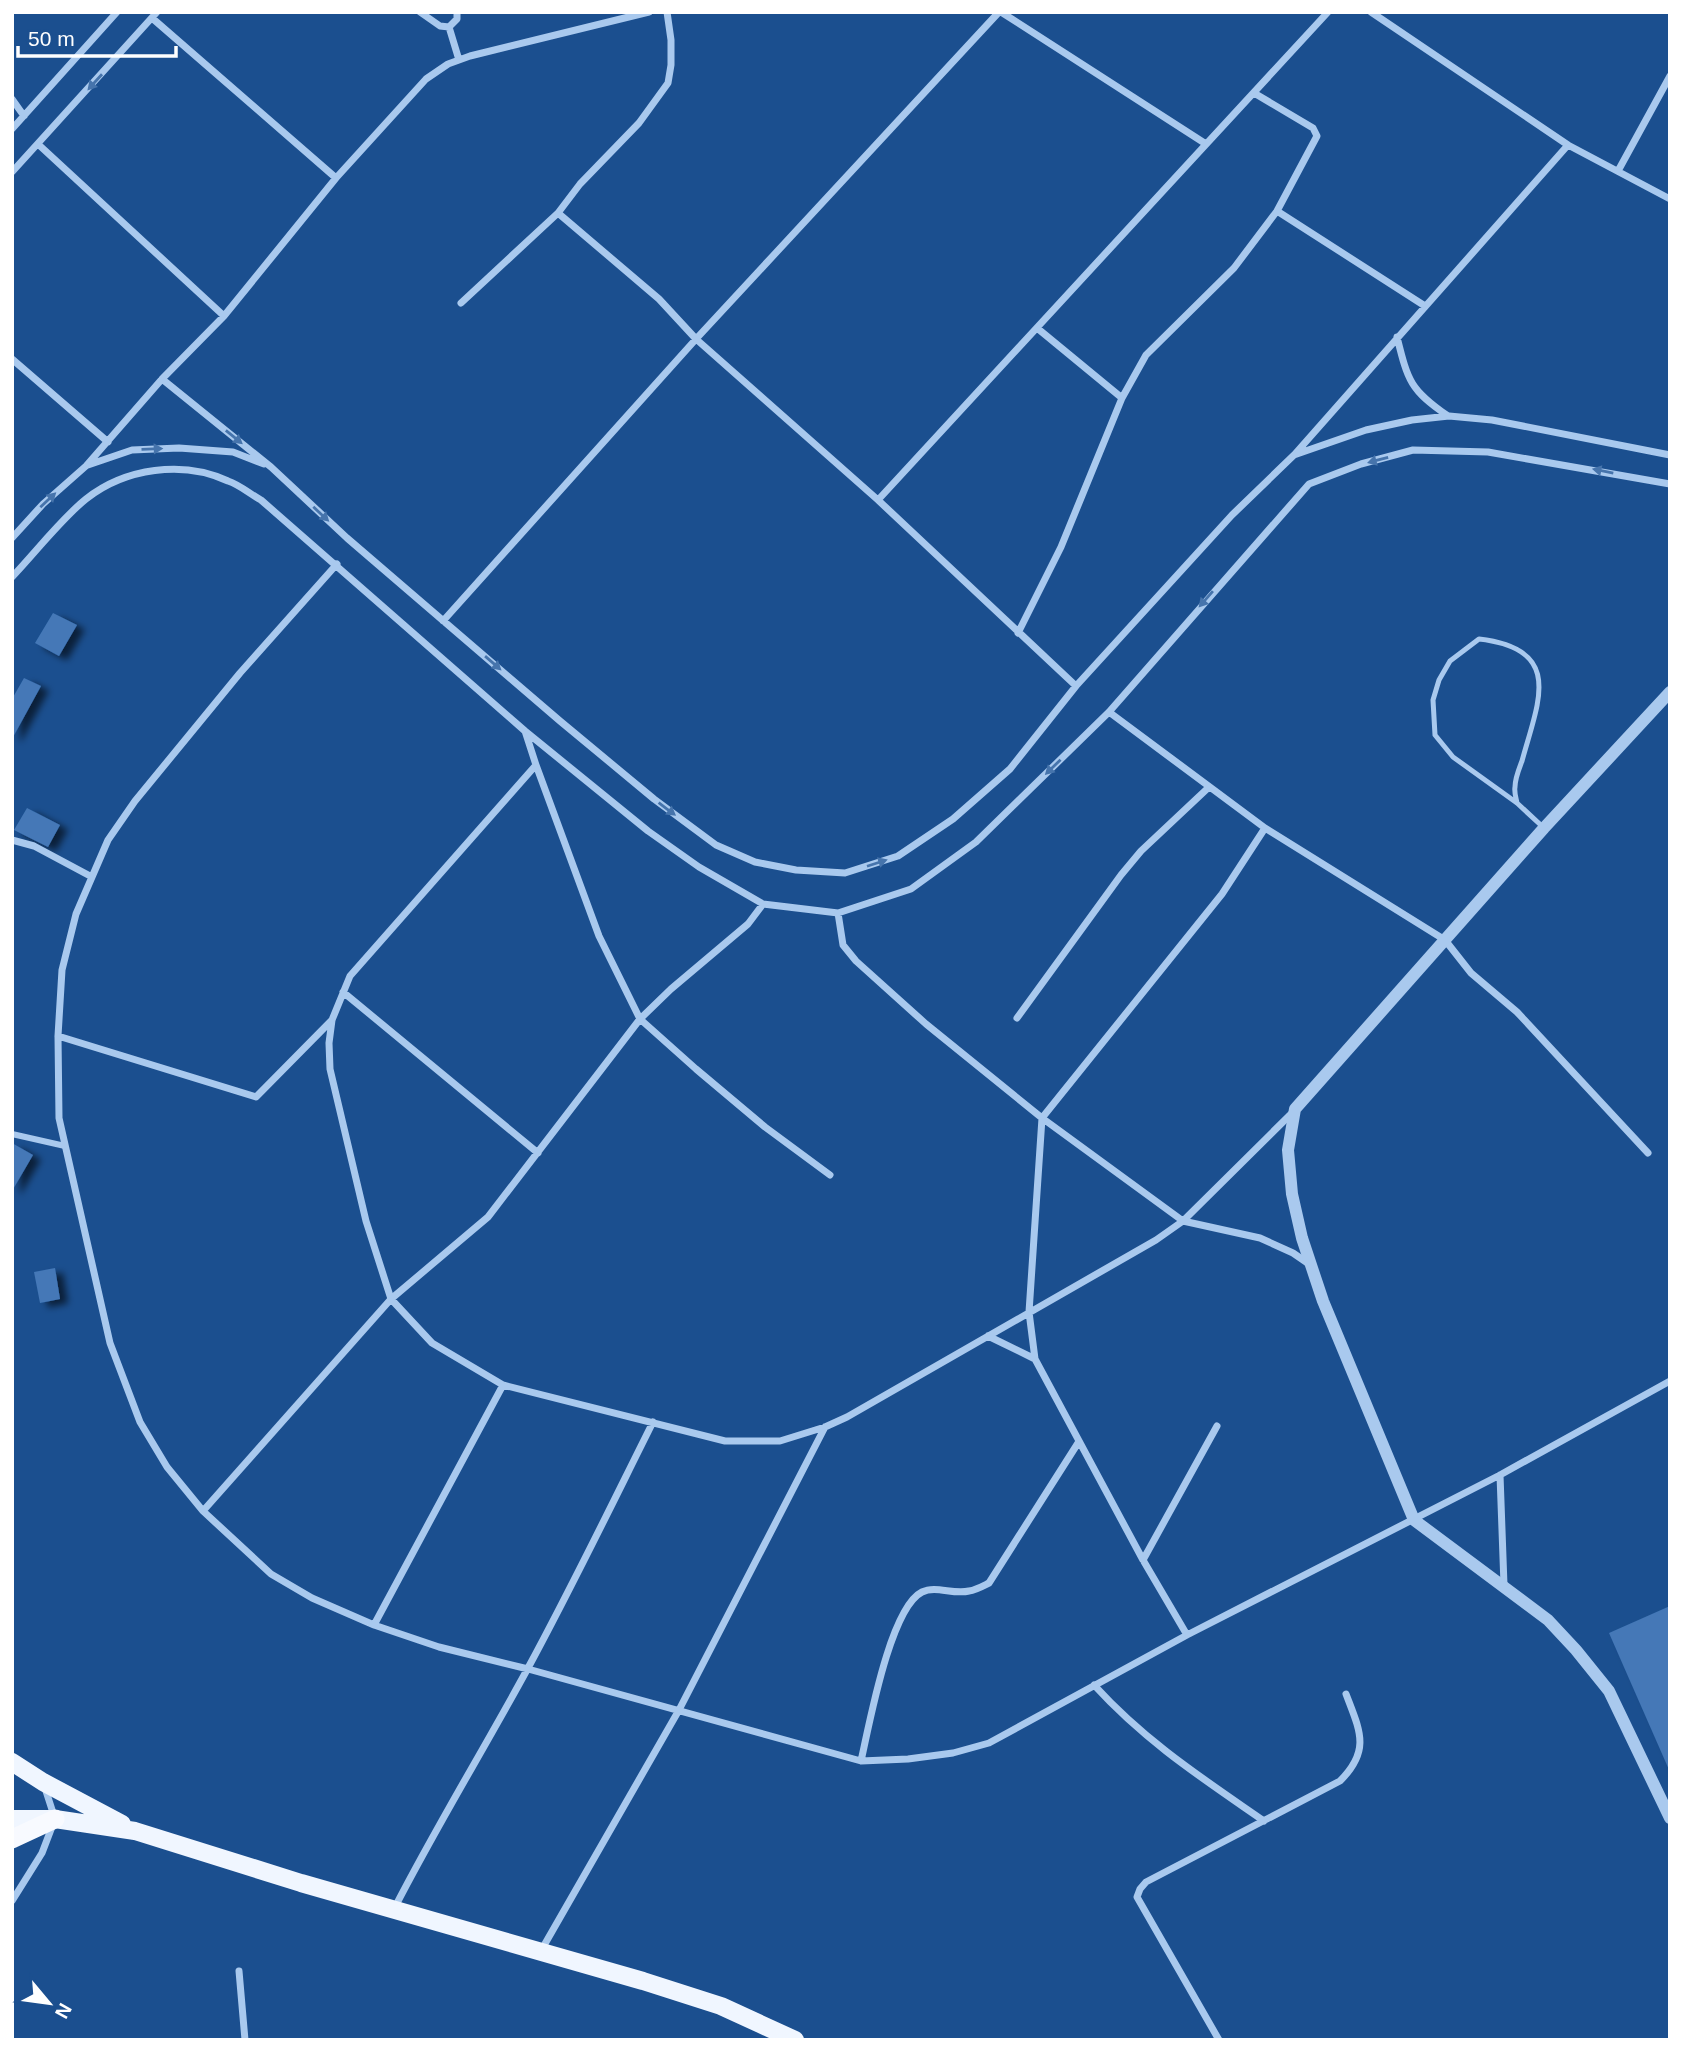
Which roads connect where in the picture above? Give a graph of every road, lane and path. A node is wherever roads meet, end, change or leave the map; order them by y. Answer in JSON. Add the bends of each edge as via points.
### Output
{"nodes":[{"id":1,"x":117,"y":12,"type":"edge"},
{"id":2,"x":420,"y":12,"type":"edge"},
{"id":3,"x":457,"y":12,"type":"edge"},
{"id":4,"x":649,"y":12,"type":"edge"},
{"id":5,"x":667,"y":12,"type":"edge"},
{"id":6,"x":1000,"y":12,"type":"edge"},
{"id":7,"x":1328,"y":12,"type":"edge"},
{"id":8,"x":1371,"y":12,"type":"edge"},
{"id":9,"x":155,"y":15,"type":"edge"},
{"id":10,"x":449,"y":27,"type":"junction"},
{"id":11,"x":459,"y":60,"type":"junction"},
{"id":12,"x":1670,"y":76,"type":"edge"},
{"id":13,"x":1254,"y":93,"type":"junction"},
{"id":14,"x":12,"y":99,"type":"edge"},
{"id":15,"x":24,"y":116,"type":"junction"},
{"id":16,"x":12,"y":129,"type":"edge"},
{"id":17,"x":1206,"y":144,"type":"junction"},
{"id":18,"x":39,"y":145,"type":"junction"},
{"id":19,"x":1568,"y":145,"type":"junction"},
{"id":20,"x":1618,"y":171,"type":"junction"},
{"id":21,"x":12,"y":172,"type":"edge"},
{"id":22,"x":337,"y":178,"type":"junction"},
{"id":23,"x":1670,"y":199,"type":"edge"},
{"id":24,"x":1277,"y":211,"type":"junction"},
{"id":25,"x":558,"y":213,"type":"junction"},
{"id":26,"x":461,"y":303,"type":"dead end"},
{"id":27,"x":1426,"y":306,"type":"junction"},
{"id":28,"x":223,"y":316,"type":"junction"},
{"id":29,"x":1038,"y":328,"type":"junction"},
{"id":30,"x":1397,"y":337,"type":"junction"},
{"id":31,"x":696,"y":339,"type":"junction"},
{"id":32,"x":12,"y":359,"type":"edge"},
{"id":33,"x":162,"y":379,"type":"junction"},
{"id":34,"x":1122,"y":398,"type":"junction"},
{"id":35,"x":1449,"y":416,"type":"junction"},
{"id":36,"x":108,"y":442,"type":"junction"},
{"id":37,"x":1294,"y":455,"type":"junction"},
{"id":38,"x":1670,"y":455,"type":"edge"},
{"id":39,"x":86,"y":466,"type":"junction"},
{"id":40,"x":271,"y":467,"type":"junction"},
{"id":41,"x":1670,"y":484,"type":"edge"},
{"id":42,"x":877,"y":499,"type":"junction"},
{"id":43,"x":12,"y":538,"type":"edge"},
{"id":44,"x":337,"y":564,"type":"junction"},
{"id":45,"x":12,"y":577,"type":"edge"},
{"id":46,"x":443,"y":621,"type":"junction"},
{"id":47,"x":1018,"y":633,"type":"junction"},
{"id":48,"x":1076,"y":687,"type":"junction"},
{"id":49,"x":1670,"y":692,"type":"edge"},
{"id":50,"x":1109,"y":712,"type":"junction"},
{"id":51,"x":525,"y":731,"type":"junction"},
{"id":52,"x":536,"y":765,"type":"junction"},
{"id":53,"x":1208,"y":788,"type":"junction"},
{"id":54,"x":1517,"y":803,"type":"junction"},
{"id":55,"x":1265,"y":828,"type":"junction"},
{"id":56,"x":1544,"y":828,"type":"junction"},
{"id":57,"x":12,"y":840,"type":"edge"},
{"id":58,"x":92,"y":877,"type":"junction"},
{"id":59,"x":763,"y":904,"type":"junction"},
{"id":60,"x":838,"y":913,"type":"junction"},
{"id":61,"x":1445,"y":940,"type":"junction"},
{"id":62,"x":343,"y":992,"type":"junction"},
{"id":63,"x":1017,"y":1018,"type":"dead end"},
{"id":64,"x":640,"y":1019,"type":"junction"},
{"id":65,"x":332,"y":1020,"type":"junction"},
{"id":66,"x":58,"y":1036,"type":"junction"},
{"id":67,"x":1295,"y":1109,"type":"junction"},
{"id":68,"x":1042,"y":1118,"type":"junction"},
{"id":69,"x":12,"y":1134,"type":"edge"},
{"id":70,"x":65,"y":1146,"type":"junction"},
{"id":71,"x":538,"y":1153,"type":"junction"},
{"id":72,"x":1648,"y":1153,"type":"dead end"},
{"id":73,"x":830,"y":1175,"type":"dead end"},
{"id":74,"x":1183,"y":1221,"type":"junction"},
{"id":75,"x":1312,"y":1266,"type":"junction"},
{"id":76,"x":391,"y":1299,"type":"junction"},
{"id":77,"x":1029,"y":1312,"type":"junction"},
{"id":78,"x":988,"y":1336,"type":"junction"},
{"id":79,"x":1035,"y":1359,"type":"junction"},
{"id":80,"x":1670,"y":1381,"type":"edge"},
{"id":81,"x":503,"y":1385,"type":"junction"},
{"id":82,"x":653,"y":1422,"type":"junction"},
{"id":83,"x":1217,"y":1426,"type":"dead end"},
{"id":84,"x":825,"y":1427,"type":"junction"},
{"id":85,"x":1078,"y":1443,"type":"junction"},
{"id":86,"x":1500,"y":1475,"type":"junction"},
{"id":87,"x":203,"y":1511,"type":"junction"},
{"id":88,"x":1414,"y":1520,"type":"junction"},
{"id":89,"x":1143,"y":1560,"type":"junction"},
{"id":90,"x":1504,"y":1585,"type":"junction"},
{"id":91,"x":374,"y":1625,"type":"junction"},
{"id":92,"x":1187,"y":1635,"type":"junction"},
{"id":93,"x":528,"y":1669,"type":"junction"},
{"id":94,"x":1094,"y":1685,"type":"junction"},
{"id":95,"x":1346,"y":1694,"type":"dead end"},
{"id":96,"x":679,"y":1710,"type":"junction"},
{"id":97,"x":861,"y":1761,"type":"junction"},
{"id":98,"x":12,"y":1762,"type":"edge"},
{"id":99,"x":43,"y":1782,"type":"junction"},
{"id":100,"x":1670,"y":1818,"type":"edge"},
{"id":101,"x":12,"y":1819,"type":"edge"},
{"id":102,"x":55,"y":1819,"type":"junction"},
{"id":103,"x":1264,"y":1821,"type":"junction"},
{"id":104,"x":135,"y":1831,"type":"junction"},
{"id":105,"x":12,"y":1839,"type":"edge"},
{"id":106,"x":12,"y":1901,"type":"edge"},
{"id":107,"x":394,"y":1909,"type":"junction"},
{"id":108,"x":541,"y":1951,"type":"junction"},
{"id":109,"x":239,"y":1971,"type":"dead end"},
{"id":110,"x":245,"y":2040,"type":"edge"},
{"id":111,"x":795,"y":2040,"type":"edge"},
{"id":112,"x":1219,"y":2040,"type":"edge"}],
"edges":[{"from":1,"to":15,"type":"street"},
{"from":2,"to":10,"type":"street"},
{"from":3,"to":10,"type":"street"},
{"from":4,"to":11,"type":"street"},
{"from":5,"to":25,"type":"street","via":[[671,40],[668,83],[639,123]]},
{"from":6,"to":17,"type":"street"},
{"from":6,"to":31,"type":"street"},
{"from":7,"to":13,"type":"street"},
{"from":8,"to":19,"type":"street"},
{"from":9,"to":18,"type":"street","one_way":true},
{"from":9,"to":22,"type":"street"},
{"from":10,"to":11,"type":"street"},
{"from":11,"to":22,"type":"street","via":[[426,79]]},
{"from":12,"to":20,"type":"street"},
{"from":13,"to":17,"type":"street"},
{"from":13,"to":24,"type":"street","via":[[1313,128],[1317,136]]},
{"from":14,"to":15,"type":"street"},
{"from":15,"to":16,"type":"street"},
{"from":17,"to":29,"type":"street"},
{"from":18,"to":21,"type":"street"},
{"from":18,"to":28,"type":"street"},
{"from":19,"to":20,"type":"street"},
{"from":19,"to":27,"type":"street"},
{"from":20,"to":23,"type":"street"},
{"from":22,"to":28,"type":"street"},
{"from":24,"to":27,"type":"street"},
{"from":24,"to":34,"type":"street","via":[[1234,268],[1146,355]]},
{"from":25,"to":26,"type":"street"},
{"from":25,"to":31,"type":"street","via":[[659,299]]},
{"from":27,"to":30,"type":"street"},
{"from":28,"to":33,"type":"street"},
{"from":29,"to":34,"type":"street"},
{"from":29,"to":42,"type":"street"},
{"from":30,"to":35,"type":"street","via":[[1412,385],[1422,398]]},
{"from":30,"to":37,"type":"street"},
{"from":31,"to":42,"type":"street"},
{"from":31,"to":46,"type":"street"},
{"from":32,"to":36,"type":"street"},
{"from":33,"to":36,"type":"street"},
{"from":33,"to":40,"type":"street","one_way":true},
{"from":34,"to":47,"type":"street","via":[[1061,547]]},
{"from":35,"to":37,"type":"street","via":[[1366,430]]},
{"from":35,"to":38,"type":"street","via":[[1492,420]]},
{"from":36,"to":39,"type":"street"},
{"from":37,"to":48,"type":"street"},
{"from":39,"to":40,"type":"street","one_way":true,"via":[[132,450],[179,448],[233,452]]},
{"from":43,"to":39,"type":"street","one_way":true},
{"from":40,"to":46,"type":"street","one_way":true},
{"from":41,"to":50,"type":"street","one_way":true,"via":[[1488,452],[1413,450],[1309,484]]},
{"from":42,"to":47,"type":"street"},
{"from":44,"to":45,"type":"street","via":[[261,500],[228,480],[164,469],[129,476],[84,500]]},
{"from":44,"to":51,"type":"street"},
{"from":44,"to":58,"type":"street","via":[[135,801],[108,840]]},
{"from":46,"to":48,"type":"street","one_way":true,"via":[[654,799],[716,845],[755,862],[796,870],[845,873],[898,856],[954,819],[1010,769]]},
{"from":47,"to":48,"type":"street"},
{"from":49,"to":56,"type":"street"},
{"from":50,"to":53,"type":"street"},
{"from":50,"to":60,"type":"street","one_way":true,"via":[[976,842],[911,889]]},
{"from":51,"to":52,"type":"street"},
{"from":51,"to":59,"type":"street","via":[[648,831]]},
{"from":52,"to":62,"type":"street","via":[[351,976]]},
{"from":52,"to":64,"type":"street","via":[[599,936]]},
{"from":53,"to":55,"type":"street"},
{"from":53,"to":63,"type":"street","via":[[1121,875]]},
{"from":54,"to":54,"type":"lane","via":[[1515,786],[1537,708],[1540,678],[1530,659],[1513,647],[1479,639],[1450,661],[1438,680],[1433,700],[1435,735],[1453,757]]},
{"from":54,"to":56,"type":"lane"},
{"from":55,"to":61,"type":"street"},
{"from":55,"to":68,"type":"street","via":[[1222,894]]},
{"from":56,"to":61,"type":"street"},
{"from":57,"to":58,"type":"street","via":[[34,846]]},
{"from":58,"to":66,"type":"street","via":[[76,914],[62,971]]},
{"from":59,"to":60,"type":"street"},
{"from":59,"to":64,"type":"street","via":[[748,925]]},
{"from":60,"to":68,"type":"street","via":[[843,945],[856,961]]},
{"from":61,"to":67,"type":"street"},
{"from":61,"to":72,"type":"street","via":[[1471,973],[1517,1012]]},
{"from":62,"to":65,"type":"street"},
{"from":62,"to":71,"type":"street"},
{"from":64,"to":71,"type":"street"},
{"from":64,"to":73,"type":"street","via":[[765,1128]]},
{"from":65,"to":66,"type":"street","via":[[256,1097]]},
{"from":65,"to":76,"type":"street","via":[[330,1069],[366,1221]]},
{"from":66,"to":70,"type":"street","via":[[59,1118]]},
{"from":67,"to":74,"type":"street"},
{"from":67,"to":75,"type":"street","via":[[1288,1150],[1292,1194]]},
{"from":68,"to":74,"type":"street"},
{"from":68,"to":77,"type":"street"},
{"from":69,"to":70,"type":"street"},
{"from":70,"to":87,"type":"street","via":[[110,1343],[139,1422],[167,1467]]},
{"from":71,"to":76,"type":"street","via":[[488,1217]]},
{"from":74,"to":75,"type":"street","via":[[1260,1238]]},
{"from":74,"to":77,"type":"street"},
{"from":75,"to":88,"type":"street"},
{"from":76,"to":81,"type":"street","via":[[432,1343]]},
{"from":76,"to":87,"type":"street"},
{"from":77,"to":78,"type":"street"},
{"from":77,"to":79,"type":"street"},
{"from":78,"to":79,"type":"street"},
{"from":78,"to":84,"type":"street"},
{"from":79,"to":85,"type":"street"},
{"from":80,"to":86,"type":"street"},
{"from":81,"to":82,"type":"street"},
{"from":81,"to":91,"type":"street"},
{"from":82,"to":84,"type":"street","via":[[725,1441],[780,1441]]},
{"from":82,"to":93,"type":"street"},
{"from":83,"to":89,"type":"street"},
{"from":84,"to":96,"type":"street"},
{"from":85,"to":89,"type":"street"},
{"from":85,"to":97,"type":"street","via":[[989,1583],[970,1591],[932,1589],[914,1598],[893,1634]]},
{"from":86,"to":88,"type":"street"},
{"from":86,"to":90,"type":"street"},
{"from":87,"to":91,"type":"street","via":[[271,1574]]},
{"from":88,"to":90,"type":"street"},
{"from":88,"to":92,"type":"street"},
{"from":89,"to":92,"type":"street"},
{"from":90,"to":100,"type":"street","via":[[1548,1620],[1609,1691]]},
{"from":91,"to":93,"type":"street"},
{"from":92,"to":94,"type":"street"},
{"from":93,"to":96,"type":"street"},
{"from":93,"to":107,"type":"street"},
{"from":94,"to":97,"type":"street","via":[[989,1742],[908,1759]]},
{"from":94,"to":103,"type":"street","via":[[1163,1751]]},
{"from":95,"to":103,"type":"street","via":[[1361,1735],[1360,1753],[1352,1770],[1340,1781]]},
{"from":96,"to":97,"type":"street"},
{"from":96,"to":108,"type":"street"},
{"from":98,"to":99,"type":"main road"},
{"from":99,"to":102,"type":"street"},
{"from":99,"to":104,"type":"main road"},
{"from":101,"to":102,"type":"main road"},
{"from":102,"to":104,"type":"main road"},
{"from":102,"to":105,"type":"highway"},
{"from":102,"to":106,"type":"street","via":[[43,1853]]},
{"from":103,"to":112,"type":"street","via":[[1146,1882],[1137,1897]]},
{"from":104,"to":107,"type":"main road"},
{"from":107,"to":108,"type":"main road"},
{"from":108,"to":111,"type":"main road","via":[[721,2007]]},
{"from":109,"to":110,"type":"street"}]}
